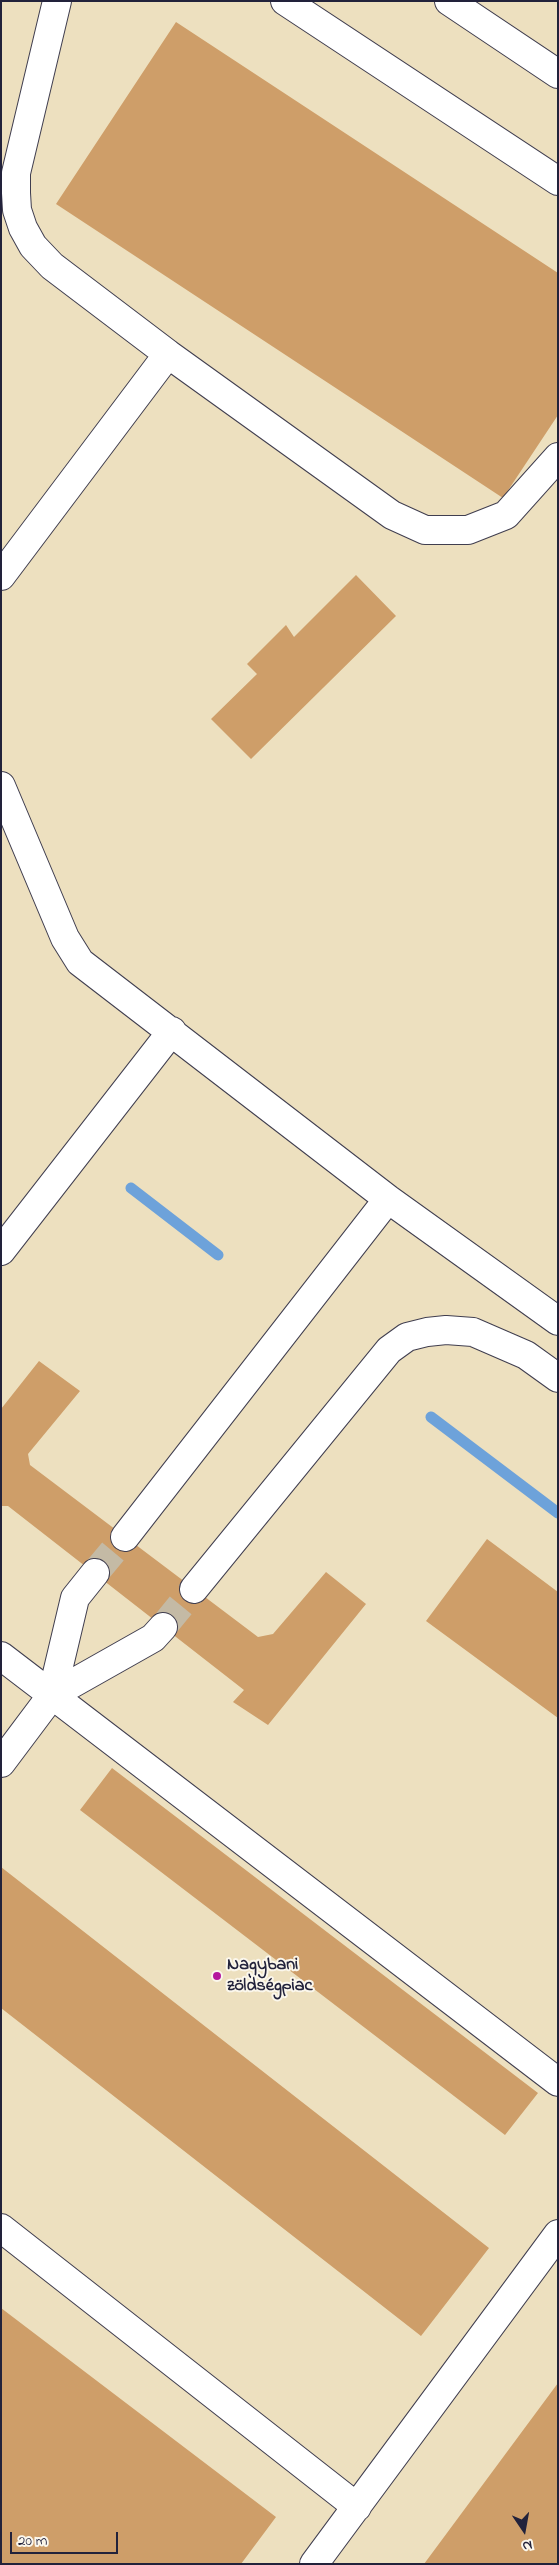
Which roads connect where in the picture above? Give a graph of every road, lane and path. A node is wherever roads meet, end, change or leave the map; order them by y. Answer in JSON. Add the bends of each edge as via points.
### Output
{"nodes":[{"id":1,"x":57,"y":1,"type":"edge"},
{"id":2,"x":285,"y":1,"type":"edge"},
{"id":3,"x":449,"y":1,"type":"edge"},
{"id":4,"x":558,"y":74,"type":"edge"},
{"id":5,"x":558,"y":181,"type":"edge"},
{"id":6,"x":168,"y":354,"type":"junction"},
{"id":7,"x":558,"y":457,"type":"edge"},
{"id":8,"x":1,"y":576,"type":"edge"},
{"id":9,"x":1,"y":786,"type":"edge"},
{"id":10,"x":172,"y":1031,"type":"junction"},
{"id":11,"x":388,"y":1199,"type":"junction"},
{"id":12,"x":1,"y":1252,"type":"edge"},
{"id":13,"x":558,"y":1321,"type":"edge"},
{"id":14,"x":558,"y":1378,"type":"edge"},
{"id":15,"x":125,"y":1537,"type":"tunnel mouth"},
{"id":16,"x":95,"y":1574,"type":"tunnel mouth"},
{"id":17,"x":194,"y":1589,"type":"tunnel mouth"},
{"id":18,"x":163,"y":1627,"type":"tunnel mouth"},
{"id":19,"x":1,"y":1656,"type":"edge"},
{"id":20,"x":52,"y":1695,"type":"junction"},
{"id":21,"x":1,"y":1763,"type":"edge"},
{"id":22,"x":558,"y":2082,"type":"edge"},
{"id":23,"x":1,"y":2228,"type":"edge"},
{"id":24,"x":558,"y":2234,"type":"edge"},
{"id":25,"x":357,"y":2507,"type":"junction"},
{"id":26,"x":314,"y":2564,"type":"edge"}],
"edges":[{"from":1,"to":6,"type":"street","via":[[16,173],[17,210],[33,246],[52,266]]},
{"from":2,"to":5,"type":"street"},
{"from":3,"to":4,"type":"street"},
{"from":6,"to":7,"type":"street","via":[[392,515],[426,530],[468,530],[506,516]]},
{"from":6,"to":8,"type":"street"},
{"from":9,"to":10,"type":"street","via":[[65,938],[80,962]]},
{"from":10,"to":11,"type":"street"},
{"from":10,"to":12,"type":"street"},
{"from":11,"to":13,"type":"street"},
{"from":11,"to":15,"type":"street"},
{"from":14,"to":17,"type":"street","via":[[526,1355],[473,1332],[446,1330],[407,1337],[389,1350]]},
{"from":16,"to":20,"type":"street","via":[[75,1598]]},
{"from":18,"to":20,"type":"street","via":[[153,1638]]},
{"from":19,"to":20,"type":"street"},
{"from":20,"to":21,"type":"street"},
{"from":20,"to":22,"type":"street"},
{"from":23,"to":25,"type":"street"},
{"from":24,"to":25,"type":"street"},
{"from":25,"to":26,"type":"street"}]}
